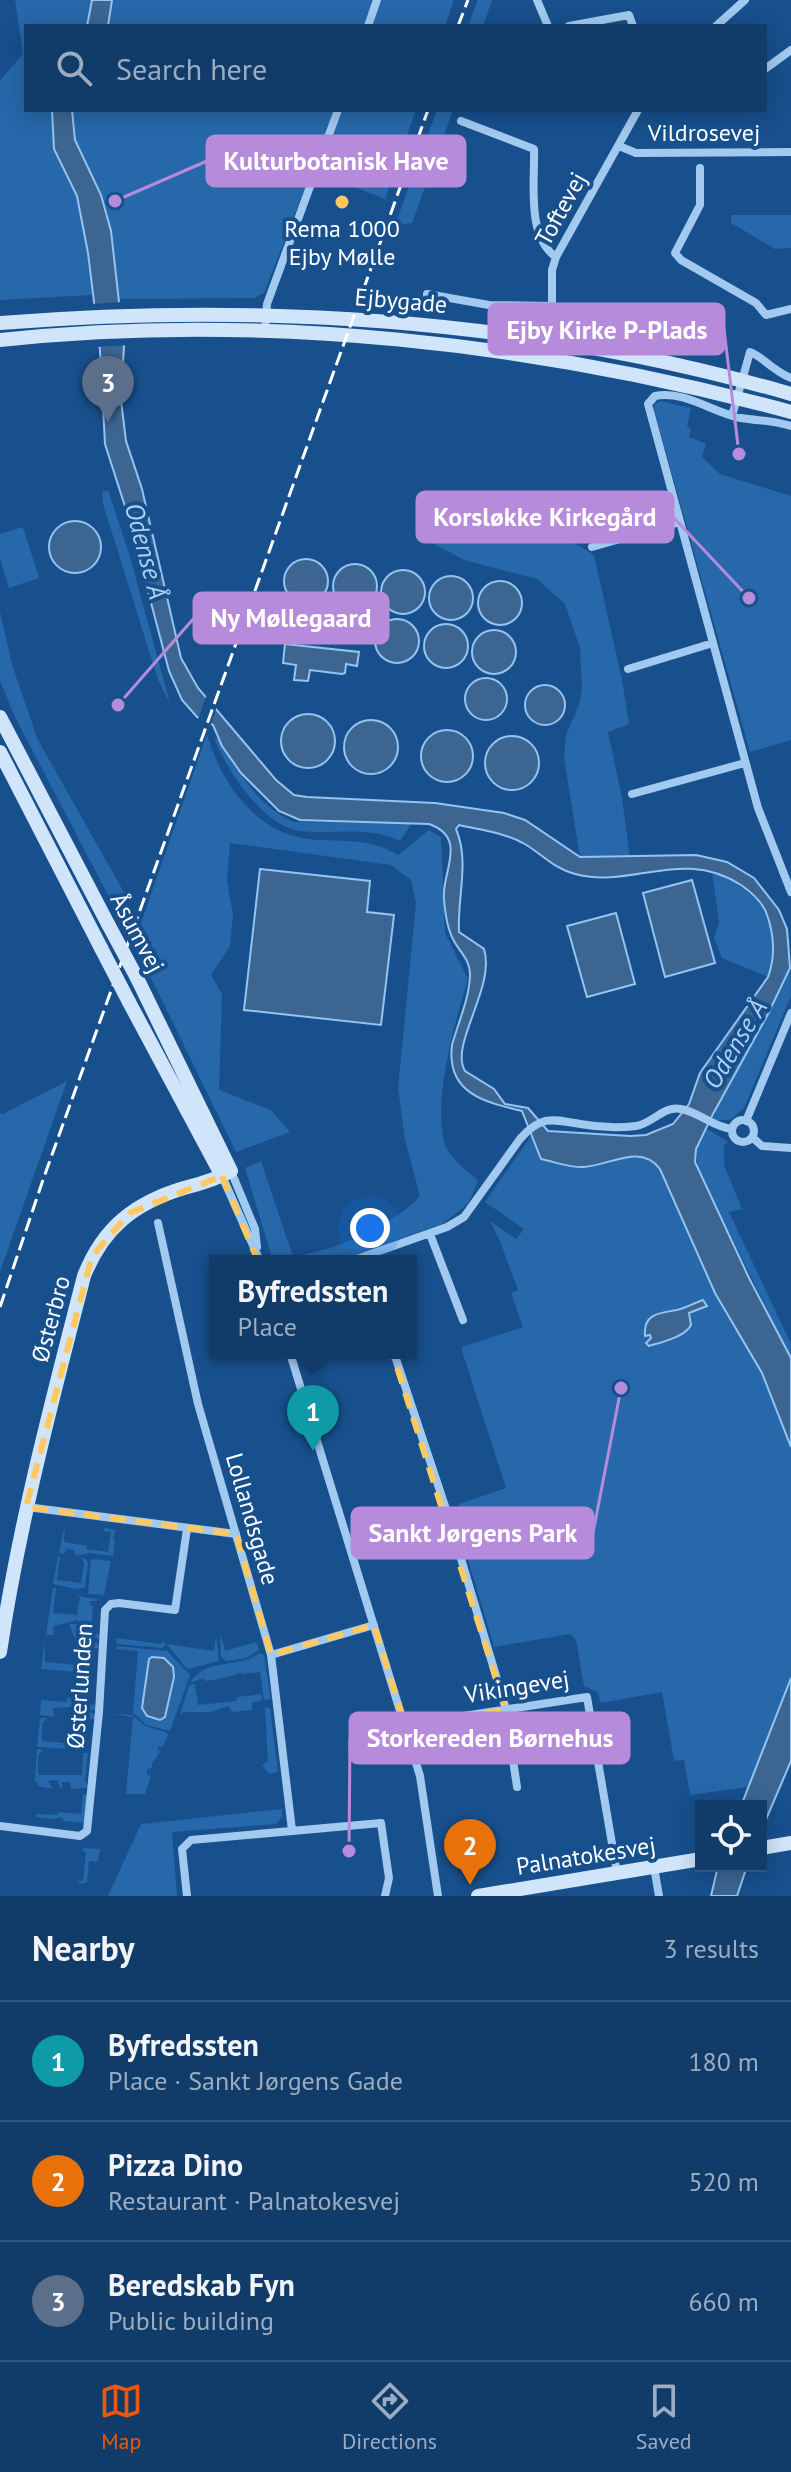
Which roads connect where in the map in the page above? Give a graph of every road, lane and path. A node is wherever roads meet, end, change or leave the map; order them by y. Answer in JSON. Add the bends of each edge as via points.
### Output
{"nodes":[{"id":1,"x":377,"y":0,"type":"edge"},
{"id":2,"x":537,"y":0,"type":"edge"},
{"id":3,"x":744,"y":0,"type":"edge"},
{"id":4,"x":369,"y":24,"type":"edge"},
{"id":5,"x":547,"y":24,"type":"edge"},
{"id":6,"x":580,"y":24,"type":"edge"},
{"id":7,"x":632,"y":24,"type":"edge"},
{"id":8,"x":722,"y":24,"type":"edge"},
{"id":9,"x":791,"y":50,"type":"edge"},
{"id":10,"x":767,"y":68,"type":"edge"},
{"id":11,"x":337,"y":112,"type":"edge"},
{"id":12,"x":637,"y":112,"type":"edge"},
{"id":13,"x":461,"y":121,"type":"dead end"},
{"id":14,"x":619,"y":146,"type":"junction"},
{"id":15,"x":791,"y":152,"type":"edge"},
{"id":16,"x":700,"y":168,"type":"dead end"},
{"id":17,"x":556,"y":257,"type":"junction"},
{"id":18,"x":427,"y":294,"type":"dead end"},
{"id":19,"x":791,"y":309,"type":"edge"},
{"id":20,"x":266,"y":314,"type":"junction"},
{"id":21,"x":0,"y":323,"type":"edge"},
{"id":22,"x":265,"y":332,"type":"junction"},
{"id":23,"x":0,"y":340,"type":"edge"},
{"id":24,"x":791,"y":378,"type":"edge"},
{"id":25,"x":741,"y":380,"type":"junction"},
{"id":26,"x":791,"y":394,"type":"edge"},
{"id":27,"x":737,"y":398,"type":"junction"},
{"id":28,"x":791,"y":412,"type":"edge"},
{"id":29,"x":732,"y":416,"type":"junction"},
{"id":30,"x":791,"y":426,"type":"edge"},
{"id":31,"x":680,"y":522,"type":"junction"},
{"id":32,"x":592,"y":547,"type":"dead end"},
{"id":33,"x":713,"y":643,"type":"junction"},
{"id":34,"x":628,"y":669,"type":"dead end"},
{"id":35,"x":0,"y":717,"type":"edge"},
{"id":36,"x":15,"y":746,"type":"junction"},
{"id":37,"x":0,"y":753,"type":"edge"},
{"id":38,"x":745,"y":763,"type":"junction"},
{"id":39,"x":632,"y":794,"type":"dead end"},
{"id":40,"x":791,"y":892,"type":"edge"},
{"id":41,"x":791,"y":1013,"type":"edge"},
{"id":42,"x":156,"y":1056,"type":"junction"},
{"id":43,"x":746,"y":1121,"type":"junction"},
{"id":44,"x":732,"y":1129,"type":"junction"},
{"id":45,"x":752,"y":1137,"type":"junction"},
{"id":46,"x":791,"y":1148,"type":"edge"},
{"id":47,"x":225,"y":1171,"type":"junction"},
{"id":48,"x":202,"y":1177,"type":"junction"},
{"id":49,"x":183,"y":1189,"type":"junction"},
{"id":50,"x":158,"y":1223,"type":"dead end"},
{"id":51,"x":430,"y":1234,"type":"junction"},
{"id":52,"x":259,"y":1255,"type":"edge"},
{"id":53,"x":373,"y":1255,"type":"edge"},
{"id":54,"x":463,"y":1320,"type":"dead end"},
{"id":55,"x":292,"y":1359,"type":"edge"},
{"id":56,"x":396,"y":1359,"type":"edge"},
{"id":57,"x":26,"y":1507,"type":"junction"},
{"id":58,"x":187,"y":1529,"type":"junction"},
{"id":59,"x":236,"y":1534,"type":"junction"},
{"id":60,"x":374,"y":1625,"type":"junction"},
{"id":61,"x":0,"y":1652,"type":"edge"},
{"id":62,"x":271,"y":1655,"type":"junction"},
{"id":63,"x":506,"y":1710,"type":"junction"},
{"id":64,"x":405,"y":1725,"type":"junction"},
{"id":65,"x":517,"y":1787,"type":"dead end"},
{"id":66,"x":0,"y":1826,"type":"edge"},
{"id":67,"x":292,"y":1830,"type":"junction"},
{"id":68,"x":791,"y":1843,"type":"edge"},
{"id":69,"x":767,"y":1847,"type":"edge"},
{"id":70,"x":695,"y":1860,"type":"edge"},
{"id":71,"x":654,"y":1867,"type":"junction"},
{"id":72,"x":617,"y":1873,"type":"junction"},
{"id":73,"x":187,"y":1896,"type":"edge"},
{"id":74,"x":385,"y":1896,"type":"edge"},
{"id":75,"x":438,"y":1896,"type":"edge"},
{"id":76,"x":478,"y":1896,"type":"edge"},
{"id":77,"x":659,"y":1896,"type":"edge"}],
"edges":[{"from":1,"to":4,"type":"street"},
{"from":2,"to":5,"type":"street"},
{"from":3,"to":8,"type":"street"},
{"from":6,"to":7,"type":"street","via":[[629,15]]},
{"from":9,"to":10,"type":"street"},
{"from":11,"to":20,"type":"street"},
{"from":12,"to":14,"type":"street","name":"Toftevej"},
{"from":13,"to":17,"type":"street","via":[[534,149],[536,220],[541,242]]},
{"from":14,"to":15,"type":"street","name":"Vildrosevej","via":[[636,153]]},
{"from":14,"to":17,"type":"street","name":"Toftevej"},
{"from":16,"to":19,"type":"street","via":[[700,205],[675,253],[756,303],[766,315]]},
{"from":17,"to":18,"type":"street","name":"Toftevej","via":[[552,306],[501,306]]},
{"from":20,"to":21,"type":"main road","name":"Ejbygade"},
{"from":20,"to":22,"type":"street"},
{"from":20,"to":25,"type":"main road","name":"Ejbygade","via":[[478,331]]},
{"from":22,"to":23,"type":"main road","name":"Ejbygade"},
{"from":22,"to":27,"type":"main road","name":"Ejbygade","via":[[362,337],[542,358]]},
{"from":24,"to":25,"type":"street","via":[[756,353],[748,354]]},
{"from":25,"to":26,"type":"main road","name":"Ejbygade"},
{"from":25,"to":27,"type":"street"},
{"from":27,"to":28,"type":"main road","name":"Ejbygade"},
{"from":27,"to":29,"type":"street"},
{"from":29,"to":30,"type":"street"},
{"from":29,"to":31,"type":"street","via":[[704,403],[663,395],[655,396],[648,407]]},
{"from":31,"to":32,"type":"street"},
{"from":31,"to":33,"type":"street"},
{"from":33,"to":34,"type":"street"},
{"from":33,"to":38,"type":"street"},
{"from":35,"to":36,"type":"main road","name":"Åsumvej"},
{"from":36,"to":37,"type":"street"},
{"from":36,"to":47,"type":"main road","name":"Åsumvej","bridge":true,"via":[[137,978]]},
{"from":37,"to":42,"type":"main road","name":"Åsumvej","bridge":true},
{"from":38,"to":39,"type":"street"},
{"from":38,"to":40,"type":"street"},
{"from":41,"to":43,"type":"street"},
{"from":42,"to":47,"type":"main road","name":"Åsumvej"},
{"from":42,"to":48,"type":"main road","via":[[209,1160]]},
{"from":43,"to":44,"type":"street"},
{"from":43,"to":45,"type":"street"},
{"from":44,"to":45,"type":"street","via":[[737,1140]]},
{"from":44,"to":51,"type":"street","via":[[673,1108],[637,1126],[542,1121],[529,1129],[472,1209]]},
{"from":45,"to":46,"type":"street","via":[[762,1146]]},
{"from":47,"to":48,"type":"main road","name":"Østerbro"},
{"from":47,"to":49,"type":"main road","name":"Østerbro"},
{"from":47,"to":52,"type":"street","via":[[255,1229]]},
{"from":48,"to":49,"type":"main road","name":"Østerbro"},
{"from":49,"to":57,"type":"main road","name":"Østerbro","via":[[130,1213],[112,1227],[92,1256]]},
{"from":50,"to":59,"type":"street","name":"Lollandsgade","via":[[198,1404]]},
{"from":51,"to":53,"type":"street"},
{"from":51,"to":54,"type":"street"},
{"from":55,"to":60,"type":"street"},
{"from":56,"to":63,"type":"street"},
{"from":57,"to":58,"type":"street"},
{"from":57,"to":61,"type":"main road","name":"Østerbro"},
{"from":58,"to":59,"type":"street"},
{"from":58,"to":66,"type":"street","name":"Østerlunden","via":[[175,1610],[119,1603],[105,1610],[87,1831],[80,1836]]},
{"from":59,"to":62,"type":"street","name":"Lollandsgade"},
{"from":60,"to":62,"type":"street"},
{"from":60,"to":64,"type":"street"},
{"from":62,"to":67,"type":"street","name":"Lollandsgade"},
{"from":63,"to":64,"type":"street","name":"Vikingevej"},
{"from":63,"to":65,"type":"street"},
{"from":63,"to":72,"type":"street","name":"Vikingevej","via":[[587,1697]]},
{"from":64,"to":75,"type":"street","via":[[420,1776]]},
{"from":67,"to":73,"type":"street","via":[[191,1840],[182,1849]]},
{"from":67,"to":74,"type":"street","via":[[381,1823],[389,1878]]},
{"from":68,"to":69,"type":"main road"},
{"from":70,"to":71,"type":"main road","name":"Palnatokesvej"},
{"from":71,"to":72,"type":"main road","name":"Palnatokesvej"},
{"from":71,"to":77,"type":"street"},
{"from":72,"to":76,"type":"main road","name":"Palnatokesvej"}]}
